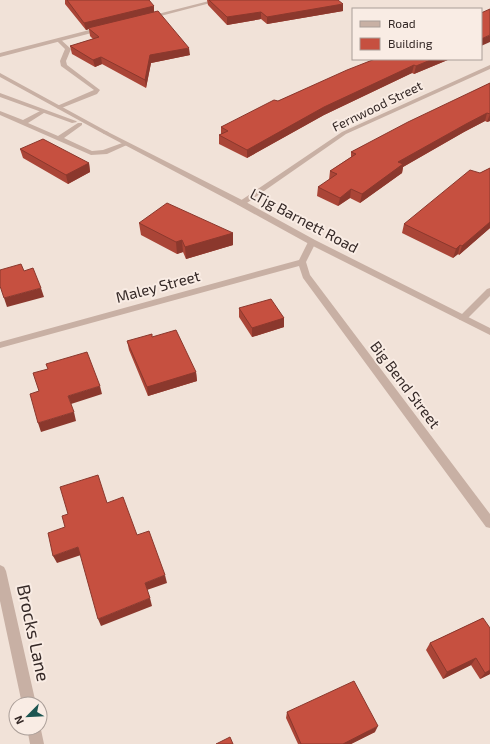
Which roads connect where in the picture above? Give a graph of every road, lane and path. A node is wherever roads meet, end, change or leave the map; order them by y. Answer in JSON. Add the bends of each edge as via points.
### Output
{"nodes":[{"id":1,"x":219,"y":0,"type":"edge"},
{"id":2,"x":145,"y":18,"type":"edge"},
{"id":3,"x":108,"y":28,"type":"edge"},
{"id":4,"x":59,"y":40,"type":"junction"},
{"id":5,"x":0,"y":54,"type":"edge"},
{"id":6,"x":490,"y":67,"type":"edge"},
{"id":7,"x":0,"y":75,"type":"edge"},
{"id":8,"x":1,"y":96,"type":"edge"},
{"id":9,"x":59,"y":108,"type":"junction"},
{"id":10,"x":44,"y":111,"type":"junction"},
{"id":11,"x":0,"y":113,"type":"edge"},
{"id":12,"x":23,"y":123,"type":"junction"},
{"id":13,"x":80,"y":124,"type":"junction"},
{"id":14,"x":106,"y":133,"type":"junction"},
{"id":15,"x":58,"y":139,"type":"junction"},
{"id":16,"x":125,"y":144,"type":"junction"},
{"id":17,"x":241,"y":203,"type":"junction"},
{"id":18,"x":312,"y":242,"type":"junction"},
{"id":19,"x":302,"y":262,"type":"junction"},
{"id":20,"x":490,"y":291,"type":"edge"},
{"id":21,"x":463,"y":318,"type":"junction"},
{"id":22,"x":490,"y":332,"type":"edge"},
{"id":23,"x":0,"y":345,"type":"edge"},
{"id":24,"x":490,"y":523,"type":"edge"},
{"id":25,"x":0,"y":571,"type":"edge"},
{"id":26,"x":27,"y":696,"type":"edge"}],
"edges":[{"from":1,"to":2,"type":"street"},
{"from":3,"to":4,"type":"street"},
{"from":4,"to":5,"type":"street"},
{"from":4,"to":9,"type":"street","via":[[68,49],[63,61],[64,66],[97,90]]},
{"from":6,"to":17,"type":"street","name":"Fernwood Street","via":[[344,133]]},
{"from":7,"to":9,"type":"street","name":"LTjg Barnett Road"},
{"from":8,"to":10,"type":"street","name":"LTjg Barnett Road"},
{"from":9,"to":14,"type":"street","name":"LTjg Barnett Road"},
{"from":10,"to":12,"type":"street"},
{"from":10,"to":13,"type":"street","name":"LTjg Barnett Road"},
{"from":11,"to":12,"type":"street"},
{"from":12,"to":15,"type":"street"},
{"from":13,"to":14,"type":"street","name":"LTjg Barnett Road"},
{"from":13,"to":15,"type":"street"},
{"from":14,"to":16,"type":"street","name":"LTjg Barnett Road"},
{"from":15,"to":16,"type":"street","via":[[91,153],[104,152]]},
{"from":16,"to":17,"type":"street","name":"LTjg Barnett Road"},
{"from":17,"to":18,"type":"street","name":"LTjg Barnett Road"},
{"from":18,"to":19,"type":"street"},
{"from":18,"to":21,"type":"street","name":"LTjg Barnett Road"},
{"from":19,"to":23,"type":"street","name":"Maley Street"},
{"from":19,"to":24,"type":"street","name":"Big Bend Street","via":[[306,276]]},
{"from":20,"to":21,"type":"street"},
{"from":21,"to":22,"type":"street","name":"LTjg Barnett Road"},
{"from":25,"to":26,"type":"street","name":"Brocks Lane"}]}
